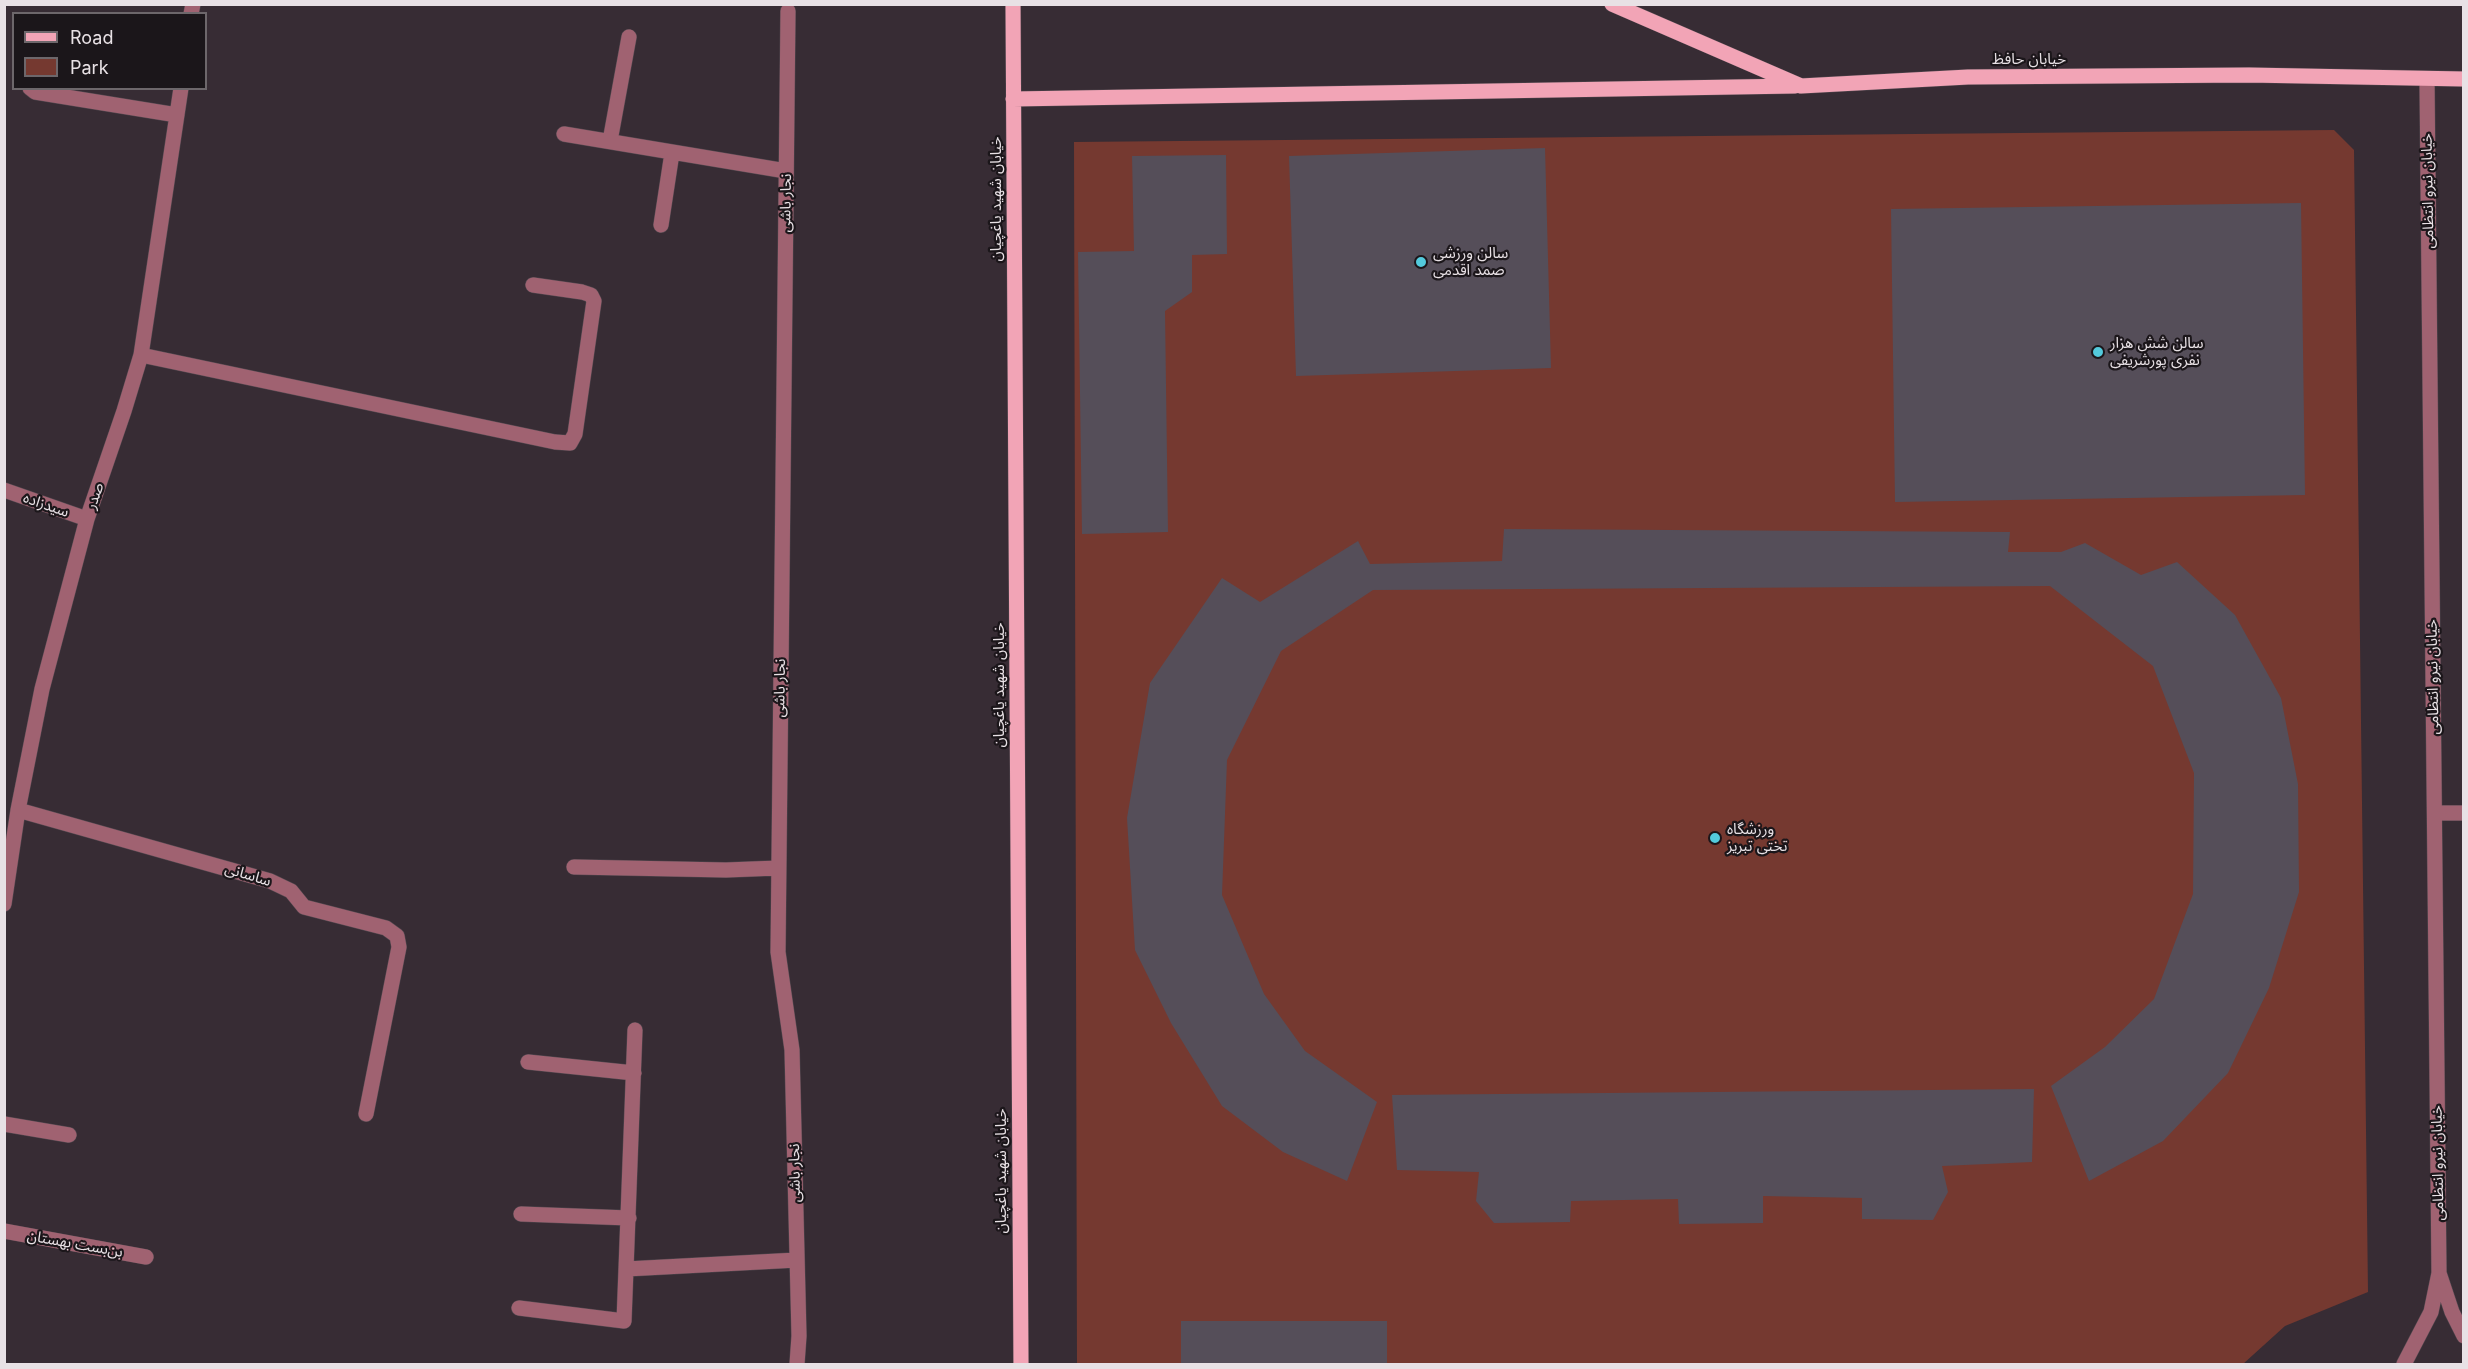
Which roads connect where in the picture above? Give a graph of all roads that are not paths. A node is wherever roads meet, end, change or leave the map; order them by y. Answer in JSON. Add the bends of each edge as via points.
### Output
{"nodes":[{"id":1,"x":1013,"y":4,"type":"edge"},
{"id":2,"x":1612,"y":4,"type":"edge"},
{"id":3,"x":788,"y":11,"type":"dead end"},
{"id":4,"x":629,"y":37,"type":"dead end"},
{"id":5,"x":2463,"y":79,"type":"edge"},
{"id":6,"x":2427,"y":80,"type":"junction"},
{"id":7,"x":1801,"y":86,"type":"junction"},
{"id":8,"x":32,"y":90,"type":"edge"},
{"id":9,"x":181,"y":90,"type":"edge"},
{"id":10,"x":1013,"y":99,"type":"junction"},
{"id":11,"x":177,"y":115,"type":"junction"},
{"id":12,"x":564,"y":134,"type":"dead end"},
{"id":13,"x":610,"y":141,"type":"junction"},
{"id":14,"x":672,"y":153,"type":"junction"},
{"id":15,"x":786,"y":171,"type":"junction"},
{"id":16,"x":661,"y":225,"type":"dead end"},
{"id":17,"x":533,"y":285,"type":"dead end"},
{"id":18,"x":141,"y":355,"type":"junction"},
{"id":19,"x":4,"y":490,"type":"edge"},
{"id":20,"x":87,"y":519,"type":"junction"},
{"id":21,"x":18,"y":810,"type":"junction"},
{"id":22,"x":2435,"y":813,"type":"junction"},
{"id":23,"x":2463,"y":813,"type":"edge"},
{"id":24,"x":574,"y":867,"type":"dead end"},
{"id":25,"x":778,"y":868,"type":"junction"},
{"id":26,"x":5,"y":898,"type":"edge"},
{"id":27,"x":4,"y":904,"type":"edge"},
{"id":28,"x":636,"y":1030,"type":"dead end"},
{"id":29,"x":528,"y":1062,"type":"dead end"},
{"id":30,"x":634,"y":1073,"type":"junction"},
{"id":31,"x":366,"y":1114,"type":"dead end"},
{"id":32,"x":4,"y":1124,"type":"edge"},
{"id":33,"x":69,"y":1135,"type":"dead end"},
{"id":34,"x":521,"y":1214,"type":"dead end"},
{"id":35,"x":629,"y":1218,"type":"junction"},
{"id":36,"x":4,"y":1231,"type":"edge"},
{"id":37,"x":146,"y":1257,"type":"dead end"},
{"id":38,"x":797,"y":1260,"type":"junction"},
{"id":39,"x":627,"y":1269,"type":"junction"},
{"id":40,"x":2439,"y":1274,"type":"junction"},
{"id":41,"x":519,"y":1308,"type":"dead end"},
{"id":42,"x":2463,"y":1336,"type":"edge"},
{"id":43,"x":797,"y":1365,"type":"edge"},
{"id":44,"x":1021,"y":1365,"type":"edge"},
{"id":45,"x":2404,"y":1365,"type":"edge"}],
"edges":[{"from":1,"to":10,"type":"main road","name":"خیابان شهید یاغچیان"},
{"from":2,"to":7,"type":"main road","name":"خیابان حافظ"},
{"from":3,"to":15,"type":"street","name":"نجار باشی"},
{"from":4,"to":13,"type":"street"},
{"from":5,"to":6,"type":"main road","name":"خیابان حافظ"},
{"from":6,"to":7,"type":"main road","name":"خیابان حافظ","via":[[2249,75],[1980,77]]},
{"from":6,"to":22,"type":"street","name":"خیابان نیرو انتظامی"},
{"from":7,"to":10,"type":"main road"},
{"from":8,"to":11,"type":"street"},
{"from":9,"to":11,"type":"street","name":"صدر"},
{"from":10,"to":44,"type":"main road","name":"خیابان شهید یاغچیان"},
{"from":11,"to":18,"type":"street","name":"صدر"},
{"from":12,"to":13,"type":"street"},
{"from":13,"to":14,"type":"street"},
{"from":14,"to":15,"type":"street"},
{"from":14,"to":16,"type":"street"},
{"from":15,"to":25,"type":"street","name":"نجار باشی"},
{"from":17,"to":18,"type":"street","via":[[582,292],[594,301],[575,434],[570,442]]},
{"from":18,"to":20,"type":"street","name":"صدر"},
{"from":19,"to":20,"type":"street","name":"سیدزاده"},
{"from":20,"to":21,"type":"street","name":"صدر","via":[[42,689]]},
{"from":21,"to":26,"type":"street","name":"صدر"},
{"from":21,"to":31,"type":"street","name":"ساسانی","via":[[270,881],[291,891],[304,907],[386,928],[397,936],[399,947]]},
{"from":22,"to":23,"type":"street"},
{"from":22,"to":40,"type":"street","name":"خیابان نیرو انتظامی"},
{"from":24,"to":25,"type":"street"},
{"from":25,"to":38,"type":"street","name":"نجار باشی","via":[[778,952],[792,1050]]},
{"from":26,"to":27,"type":"street","name":"صدر"},
{"from":28,"to":30,"type":"street"},
{"from":29,"to":30,"type":"street"},
{"from":30,"to":35,"type":"street"},
{"from":32,"to":33,"type":"street"},
{"from":34,"to":35,"type":"street"},
{"from":35,"to":39,"type":"street"},
{"from":36,"to":37,"type":"street","name":"بن‌بست بهستان"},
{"from":38,"to":39,"type":"street"},
{"from":38,"to":43,"type":"street","name":"نجار باشی"},
{"from":39,"to":41,"type":"street","via":[[624,1321]]},
{"from":40,"to":42,"type":"street","name":"خیابان نیرو انتظامی"},
{"from":40,"to":45,"type":"street","name":"خیابان نیرو انتظامی","via":[[2431,1312]]}]}
